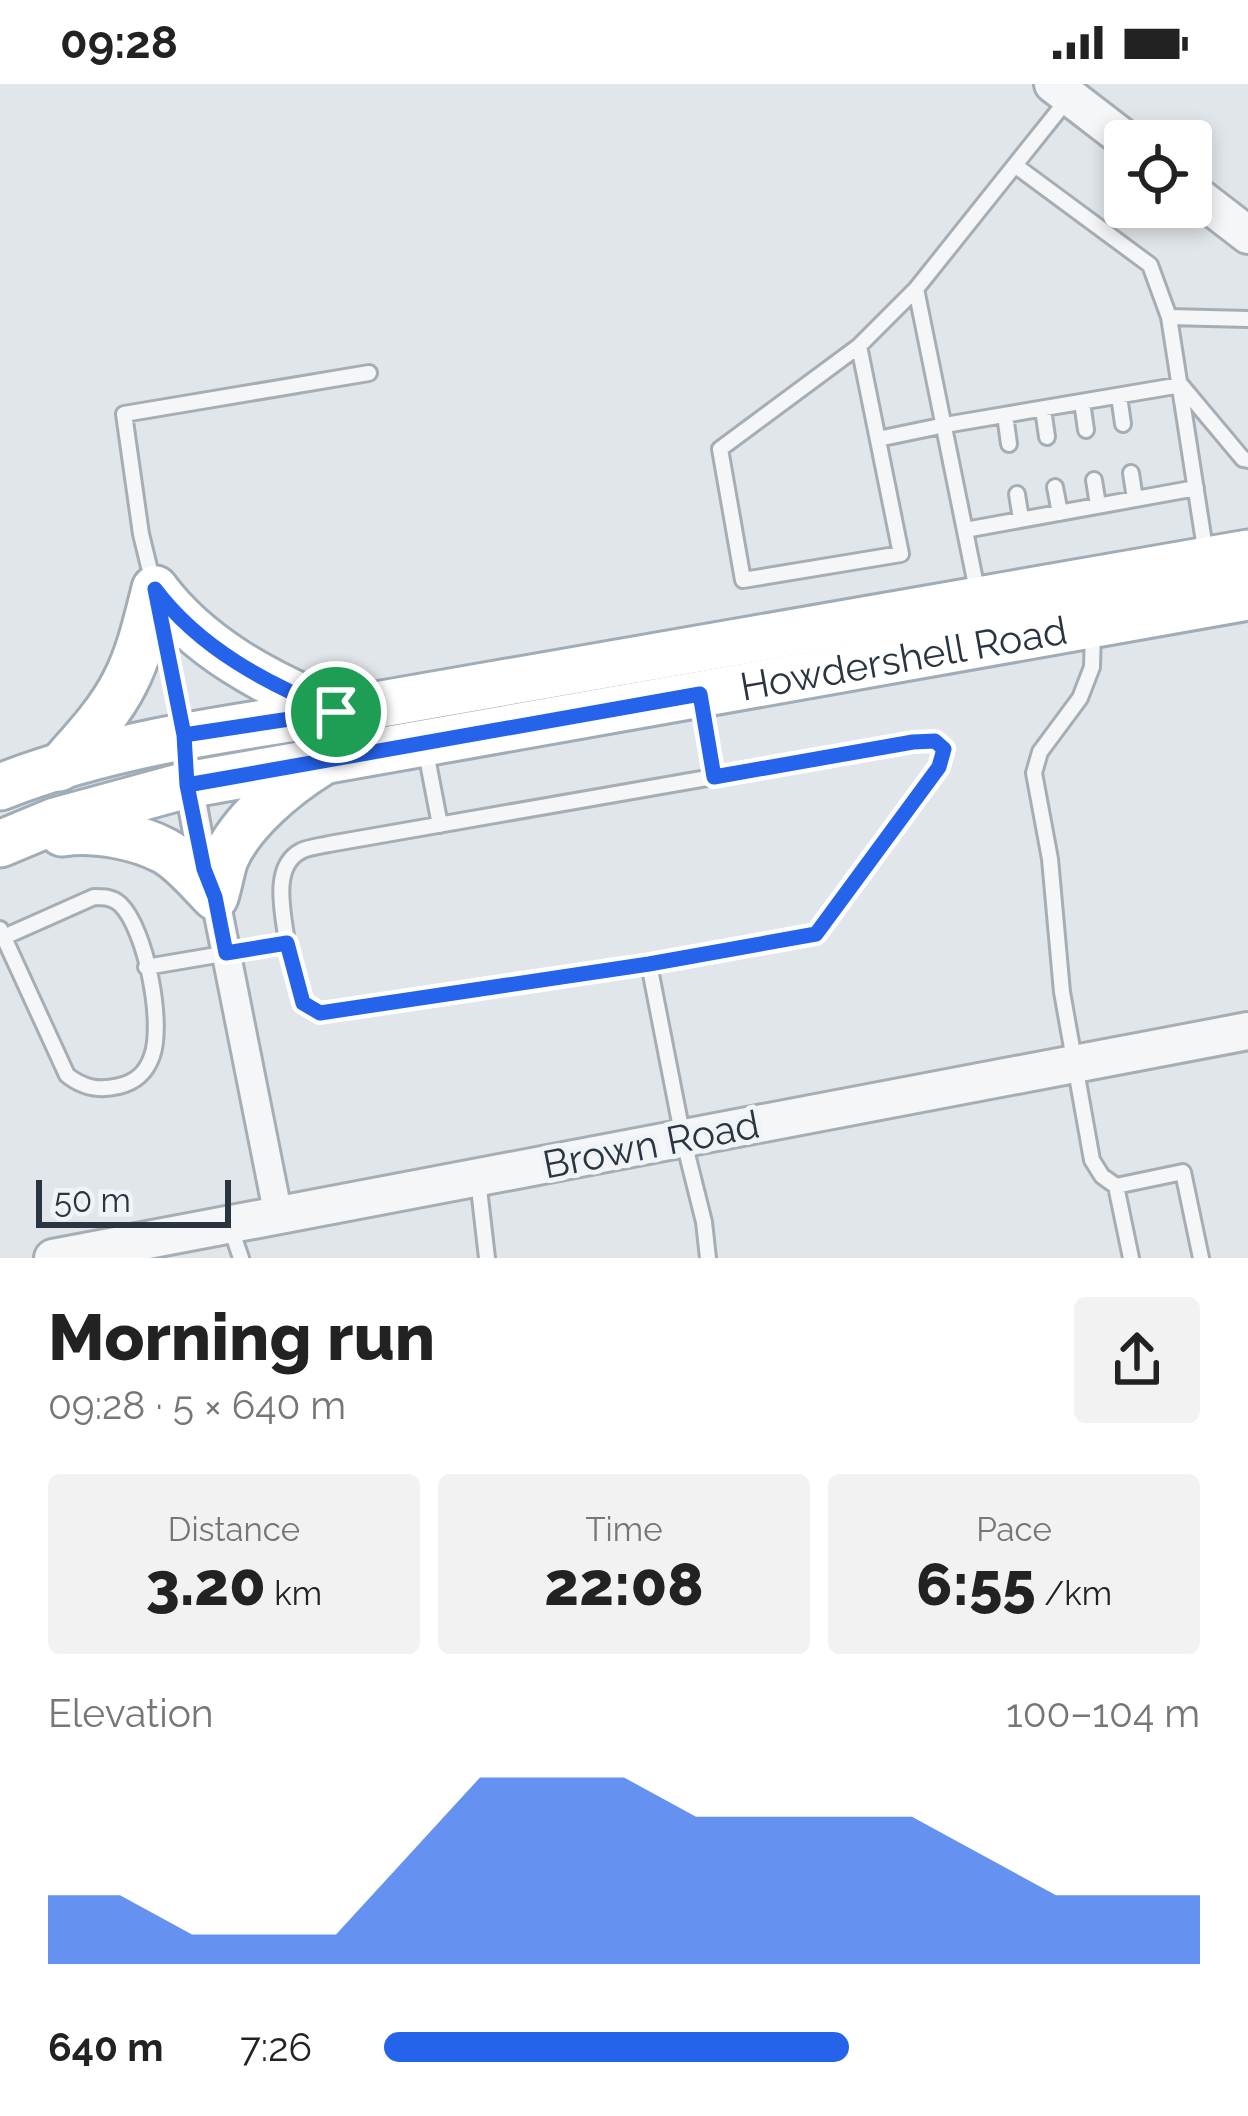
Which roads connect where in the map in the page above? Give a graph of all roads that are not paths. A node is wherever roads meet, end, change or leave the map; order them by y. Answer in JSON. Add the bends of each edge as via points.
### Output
{"nodes":[{"id":1,"x":1061,"y":90,"type":"edge"},
{"id":2,"x":1104,"y":123,"type":"edge"},
{"id":3,"x":1016,"y":166,"type":"junction"},
{"id":4,"x":1212,"y":207,"type":"edge"},
{"id":5,"x":1248,"y":235,"type":"edge"},
{"id":6,"x":916,"y":289,"type":"junction"},
{"id":7,"x":1169,"y":317,"type":"junction"},
{"id":8,"x":1248,"y":319,"type":"edge"},
{"id":9,"x":859,"y":346,"type":"junction"},
{"id":10,"x":369,"y":373,"type":"dead end"},
{"id":11,"x":1181,"y":385,"type":"junction"},
{"id":12,"x":1119,"y":396,"type":"junction"},
{"id":13,"x":1082,"y":402,"type":"junction"},
{"id":14,"x":1043,"y":409,"type":"junction"},
{"id":15,"x":1005,"y":415,"type":"junction"},
{"id":16,"x":1123,"y":424,"type":"dead end"},
{"id":17,"x":945,"y":425,"type":"junction"},
{"id":18,"x":1086,"y":430,"type":"dead end"},
{"id":19,"x":1047,"y":437,"type":"dead end"},
{"id":20,"x":878,"y":440,"type":"junction"},
{"id":21,"x":1009,"y":444,"type":"dead end"},
{"id":22,"x":1248,"y":460,"type":"edge"},
{"id":23,"x":1131,"y":473,"type":"dead end"},
{"id":24,"x":1094,"y":480,"type":"dead end"},
{"id":25,"x":1055,"y":487,"type":"dead end"},
{"id":26,"x":1196,"y":488,"type":"junction"},
{"id":27,"x":1017,"y":494,"type":"dead end"},
{"id":28,"x":1135,"y":499,"type":"junction"},
{"id":29,"x":1098,"y":505,"type":"junction"},
{"id":30,"x":1060,"y":513,"type":"junction"},
{"id":31,"x":1021,"y":519,"type":"junction"},
{"id":32,"x":965,"y":530,"type":"junction"},
{"id":33,"x":1228,"y":557,"type":"edge"},
{"id":34,"x":155,"y":589,"type":"junction"},
{"id":35,"x":1248,"y":597,"type":"edge"},
{"id":36,"x":979,"y":600,"type":"junction"},
{"id":37,"x":1094,"y":625,"type":"junction"},
{"id":38,"x":700,"y":694,"type":"junction"},
{"id":39,"x":336,"y":712,"type":"junction"},
{"id":40,"x":184,"y":735,"type":"junction"},
{"id":41,"x":424,"y":743,"type":"junction"},
{"id":42,"x":327,"y":760,"type":"junction"},
{"id":43,"x":59,"y":767,"type":"junction"},
{"id":44,"x":714,"y":777,"type":"junction"},
{"id":45,"x":187,"y":785,"type":"junction"},
{"id":46,"x":0,"y":788,"type":"edge"},
{"id":47,"x":440,"y":825,"type":"junction"},
{"id":48,"x":2,"y":844,"type":"edge"},
{"id":49,"x":215,"y":897,"type":"junction"},
{"id":50,"x":2,"y":933,"type":"edge"},
{"id":51,"x":287,"y":943,"type":"junction"},
{"id":52,"x":226,"y":953,"type":"junction"},
{"id":53,"x":649,"y":964,"type":"junction"},
{"id":54,"x":146,"y":967,"type":"junction"},
{"id":55,"x":1248,"y":1031,"type":"edge"},
{"id":56,"x":1074,"y":1064,"type":"junction"},
{"id":57,"x":682,"y":1138,"type":"junction"},
{"id":58,"x":477,"y":1177,"type":"junction"},
{"id":59,"x":1116,"y":1186,"type":"junction"},
{"id":60,"x":278,"y":1214,"type":"junction"},
{"id":61,"x":236,"y":1241,"type":"edge"},
{"id":62,"x":53,"y":1258,"type":"edge"},
{"id":63,"x":487,"y":1258,"type":"edge"},
{"id":64,"x":708,"y":1258,"type":"edge"},
{"id":65,"x":1131,"y":1258,"type":"edge"},
{"id":66,"x":1201,"y":1258,"type":"edge"}],
"edges":[{"from":1,"to":2,"type":"street"},
{"from":1,"to":3,"type":"lane"},
{"from":3,"to":6,"type":"lane"},
{"from":3,"to":7,"type":"lane","via":[[1150,265]]},
{"from":4,"to":5,"type":"street"},
{"from":6,"to":9,"type":"lane"},
{"from":6,"to":17,"type":"lane"},
{"from":7,"to":8,"type":"lane"},
{"from":7,"to":11,"type":"lane"},
{"from":9,"to":20,"type":"lane"},
{"from":9,"to":20,"type":"lane","via":[[720,448],[743,580],[901,554]]},
{"from":10,"to":34,"type":"lane","via":[[124,414]]},
{"from":11,"to":12,"type":"lane"},
{"from":11,"to":22,"type":"lane"},
{"from":11,"to":26,"type":"lane"},
{"from":12,"to":13,"type":"lane"},
{"from":12,"to":16,"type":"lane"},
{"from":13,"to":14,"type":"lane"},
{"from":13,"to":18,"type":"lane"},
{"from":14,"to":15,"type":"lane"},
{"from":14,"to":19,"type":"lane"},
{"from":15,"to":17,"type":"lane"},
{"from":15,"to":21,"type":"lane"},
{"from":17,"to":20,"type":"lane"},
{"from":17,"to":32,"type":"lane"},
{"from":23,"to":28,"type":"lane"},
{"from":24,"to":29,"type":"lane"},
{"from":25,"to":30,"type":"lane"},
{"from":26,"to":28,"type":"lane"},
{"from":26,"to":33,"type":"lane"},
{"from":27,"to":31,"type":"lane"},
{"from":28,"to":29,"type":"lane"},
{"from":29,"to":30,"type":"lane"},
{"from":30,"to":31,"type":"lane"},
{"from":31,"to":32,"type":"lane"},
{"from":32,"to":36,"type":"lane"},
{"from":33,"to":36,"type":"main road","name":"Howdershell Road"},
{"from":34,"to":39,"type":"main road","via":[[231,660]]},
{"from":34,"to":40,"type":"lane"},
{"from":34,"to":43,"type":"main road","via":[[125,682]]},
{"from":35,"to":37,"type":"main road","name":"Howdershell Road"},
{"from":36,"to":39,"type":"main road","name":"Howdershell Road"},
{"from":37,"to":38,"type":"main road","name":"Howdershell Road"},
{"from":37,"to":56,"type":"lane","via":[[1092,668],[1080,698],[1034,773]]},
{"from":38,"to":41,"type":"main road","name":"Howdershell Road"},
{"from":38,"to":44,"type":"lane"},
{"from":39,"to":40,"type":"main road","name":"Howdershell Road"},
{"from":40,"to":43,"type":"main road","name":"Howdershell Road"},
{"from":40,"to":45,"type":"street"},
{"from":41,"to":42,"type":"main road","name":"Howdershell Road"},
{"from":41,"to":47,"type":"lane"},
{"from":42,"to":45,"type":"main road","name":"Howdershell Road"},
{"from":42,"to":49,"type":"main road","via":[[282,790],[245,830],[226,857]]},
{"from":43,"to":46,"type":"main road","name":"Howdershell Road"},
{"from":44,"to":47,"type":"lane"},
{"from":44,"to":53,"type":"lane","via":[[913,742],[944,749],[939,767],[816,934]]},
{"from":45,"to":48,"type":"main road","name":"Howdershell Road"},
{"from":45,"to":49,"type":"street"},
{"from":47,"to":51,"type":"lane","via":[[297,853],[283,871]]},
{"from":48,"to":49,"type":"main road","via":[[77,831],[126,837],[167,852]]},
{"from":49,"to":52,"type":"street"},
{"from":50,"to":54,"type":"lane","via":[[108,897],[132,920]]},
{"from":50,"to":54,"type":"lane","via":[[67,1075],[94,1089],[131,1083],[154,1053]]},
{"from":51,"to":52,"type":"lane"},
{"from":51,"to":53,"type":"lane","via":[[303,1003],[320,1013]]},
{"from":52,"to":54,"type":"lane"},
{"from":52,"to":60,"type":"street"},
{"from":53,"to":57,"type":"lane"},
{"from":55,"to":56,"type":"street","name":"Brown Road"},
{"from":56,"to":57,"type":"street","name":"Brown Road"},
{"from":56,"to":59,"type":"lane","via":[[1092,1160]]},
{"from":57,"to":58,"type":"street","name":"Brown Road"},
{"from":57,"to":64,"type":"lane"},
{"from":58,"to":60,"type":"street","name":"Brown Road"},
{"from":58,"to":63,"type":"lane"},
{"from":59,"to":65,"type":"lane"},
{"from":59,"to":66,"type":"lane","via":[[1183,1172]]},
{"from":60,"to":61,"type":"street","name":"Brown Road"},
{"from":61,"to":62,"type":"street","name":"Brown Road"}]}
